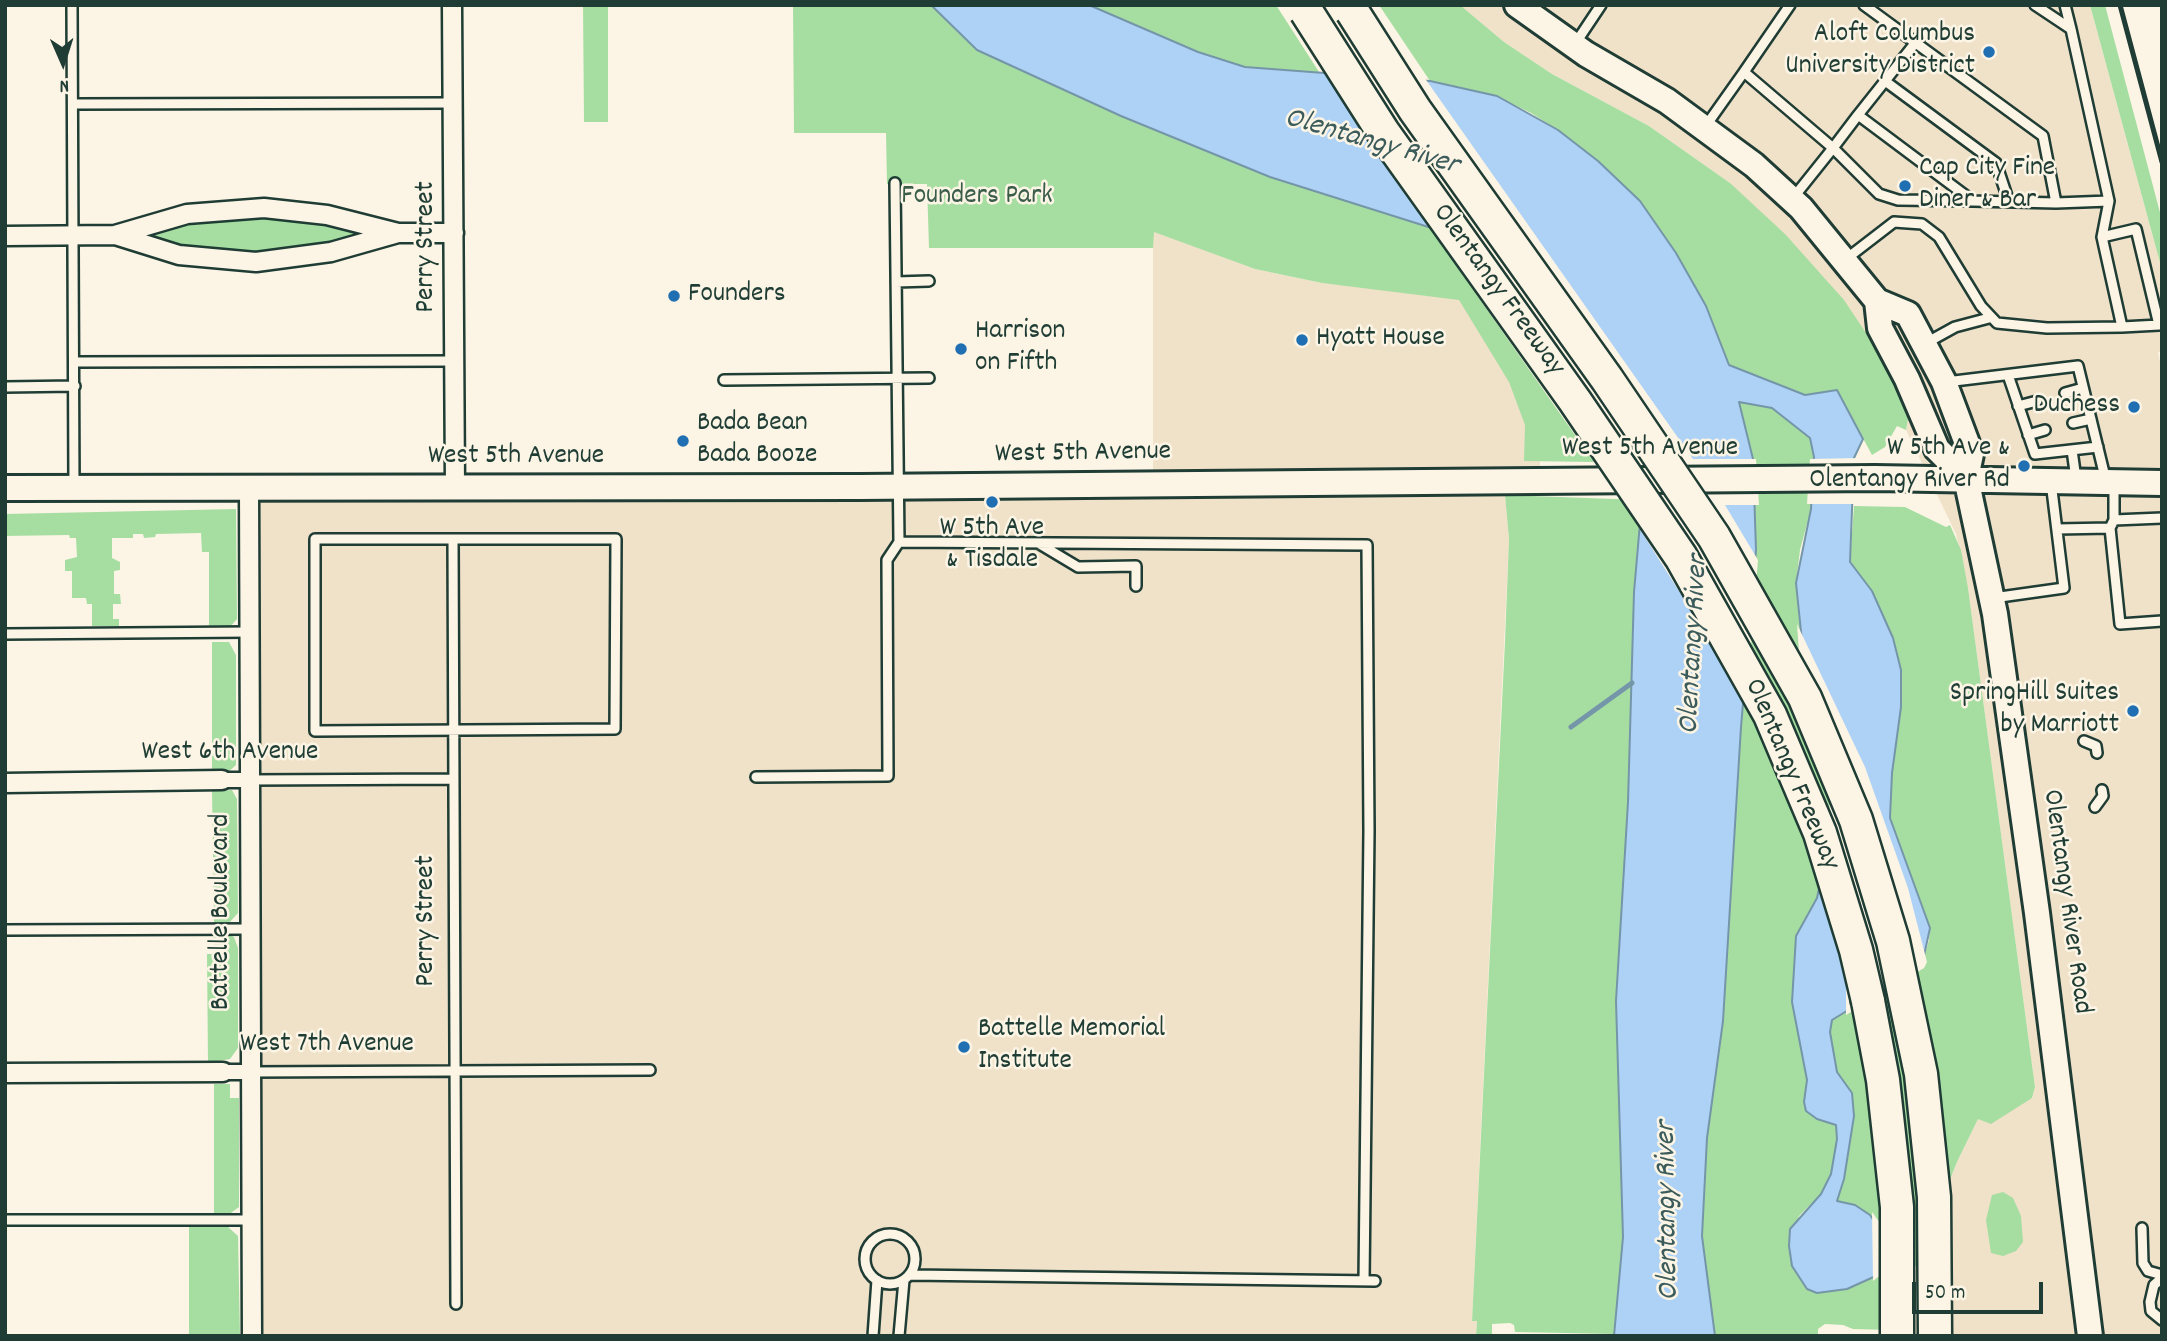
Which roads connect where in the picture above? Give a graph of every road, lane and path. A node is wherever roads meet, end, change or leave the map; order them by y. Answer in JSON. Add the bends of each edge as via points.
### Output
{"nodes":[{"id":1,"x":72,"y":5,"type":"edge"},
{"id":2,"x":452,"y":5,"type":"edge"},
{"id":3,"x":1517,"y":5,"type":"edge"},
{"id":4,"x":1601,"y":5,"type":"edge"},
{"id":5,"x":1790,"y":5,"type":"edge"},
{"id":6,"x":1864,"y":5,"type":"edge"},
{"id":7,"x":2035,"y":5,"type":"edge"},
{"id":8,"x":2065,"y":5,"type":"edge"},
{"id":9,"x":1305,"y":8,"type":"edge"},
{"id":10,"x":1351,"y":8,"type":"edge"},
{"id":11,"x":2071,"y":29,"type":"junction"},
{"id":12,"x":1917,"y":40,"type":"junction"},
{"id":13,"x":1574,"y":46,"type":"junction"},
{"id":14,"x":1744,"y":72,"type":"junction"},
{"id":15,"x":1885,"y":81,"type":"junction"},
{"id":16,"x":453,"y":103,"type":"junction"},
{"id":17,"x":75,"y":104,"type":"junction"},
{"id":18,"x":1858,"y":115,"type":"junction"},
{"id":19,"x":1704,"y":128,"type":"junction"},
{"id":20,"x":1833,"y":148,"type":"junction"},
{"id":21,"x":895,"y":183,"type":"dead end"},
{"id":22,"x":1792,"y":200,"type":"junction"},
{"id":23,"x":1973,"y":201,"type":"junction"},
{"id":24,"x":2109,"y":201,"type":"junction"},
{"id":25,"x":2009,"y":202,"type":"junction"},
{"id":26,"x":2056,"y":203,"type":"junction"},
{"id":27,"x":397,"y":233,"type":"junction"},
{"id":28,"x":454,"y":233,"type":"junction"},
{"id":29,"x":73,"y":235,"type":"junction"},
{"id":30,"x":116,"y":235,"type":"junction"},
{"id":31,"x":5,"y":236,"type":"edge"},
{"id":32,"x":2102,"y":237,"type":"junction"},
{"id":33,"x":1846,"y":260,"type":"junction"},
{"id":34,"x":929,"y":281,"type":"dead end"},
{"id":35,"x":896,"y":282,"type":"junction"},
{"id":36,"x":1877,"y":301,"type":"junction"},
{"id":37,"x":1989,"y":318,"type":"junction"},
{"id":38,"x":2122,"y":327,"type":"junction"},
{"id":39,"x":1924,"y":344,"type":"junction"},
{"id":40,"x":455,"y":361,"type":"junction"},
{"id":41,"x":75,"y":362,"type":"junction"},
{"id":42,"x":2008,"y":375,"type":"junction"},
{"id":43,"x":897,"y":377,"type":"junction"},
{"id":44,"x":929,"y":378,"type":"dead end"},
{"id":45,"x":724,"y":380,"type":"dead end"},
{"id":46,"x":1944,"y":382,"type":"junction"},
{"id":47,"x":75,"y":386,"type":"junction"},
{"id":48,"x":5,"y":387,"type":"edge"},
{"id":49,"x":2084,"y":388,"type":"junction"},
{"id":50,"x":2065,"y":393,"type":"dead end"},
{"id":51,"x":2037,"y":401,"type":"dead end"},
{"id":52,"x":2018,"y":406,"type":"junction"},
{"id":53,"x":2091,"y":419,"type":"junction"},
{"id":54,"x":2073,"y":423,"type":"dead end"},
{"id":55,"x":2045,"y":430,"type":"dead end"},
{"id":56,"x":2028,"y":435,"type":"junction"},
{"id":57,"x":2098,"y":447,"type":"junction"},
{"id":58,"x":2072,"y":450,"type":"junction"},
{"id":59,"x":1966,"y":478,"type":"junction"},
{"id":60,"x":2051,"y":480,"type":"junction"},
{"id":61,"x":2076,"y":481,"type":"junction"},
{"id":62,"x":2110,"y":482,"type":"junction"},
{"id":63,"x":2162,"y":483,"type":"edge"},
{"id":64,"x":898,"y":486,"type":"junction"},
{"id":65,"x":5,"y":488,"type":"edge"},
{"id":66,"x":74,"y":488,"type":"junction"},
{"id":67,"x":249,"y":488,"type":"junction"},
{"id":68,"x":455,"y":488,"type":"junction"},
{"id":69,"x":2162,"y":518,"type":"edge"},
{"id":70,"x":2112,"y":524,"type":"junction"},
{"id":71,"x":2057,"y":529,"type":"junction"},
{"id":72,"x":453,"y":539,"type":"junction"},
{"id":73,"x":899,"y":541,"type":"junction"},
{"id":74,"x":1037,"y":542,"type":"junction"},
{"id":75,"x":1136,"y":586,"type":"dead end"},
{"id":76,"x":1992,"y":598,"type":"junction"},
{"id":77,"x":2162,"y":621,"type":"edge"},
{"id":78,"x":249,"y":632,"type":"junction"},
{"id":79,"x":5,"y":634,"type":"edge"},
{"id":80,"x":454,"y":729,"type":"junction"},
{"id":81,"x":2084,"y":741,"type":"dead end"},
{"id":82,"x":2097,"y":753,"type":"dead end"},
{"id":83,"x":756,"y":777,"type":"dead end"},
{"id":84,"x":454,"y":779,"type":"junction"},
{"id":85,"x":222,"y":780,"type":"joint"},
{"id":86,"x":249,"y":780,"type":"junction"},
{"id":87,"x":5,"y":782,"type":"edge"},
{"id":88,"x":2102,"y":790,"type":"dead end"},
{"id":89,"x":2095,"y":807,"type":"dead end"},
{"id":90,"x":250,"y":929,"type":"junction"},
{"id":91,"x":5,"y":930,"type":"edge"},
{"id":92,"x":650,"y":1070,"type":"dead end"},
{"id":93,"x":223,"y":1072,"type":"joint"},
{"id":94,"x":250,"y":1072,"type":"junction"},
{"id":95,"x":455,"y":1072,"type":"junction"},
{"id":96,"x":5,"y":1073,"type":"edge"},
{"id":97,"x":5,"y":1220,"type":"edge"},
{"id":98,"x":251,"y":1220,"type":"junction"},
{"id":99,"x":2142,"y":1228,"type":"dead end"},
{"id":100,"x":2162,"y":1276,"type":"edge"},
{"id":101,"x":907,"y":1278,"type":"junction"},
{"id":102,"x":877,"y":1280,"type":"junction"},
{"id":103,"x":456,"y":1304,"type":"dead end"},
{"id":104,"x":2162,"y":1320,"type":"edge"},
{"id":105,"x":252,"y":1336,"type":"edge"},
{"id":106,"x":873,"y":1336,"type":"edge"},
{"id":107,"x":899,"y":1336,"type":"edge"},
{"id":108,"x":1897,"y":1336,"type":"edge"},
{"id":109,"x":1935,"y":1336,"type":"edge"},
{"id":110,"x":2090,"y":1336,"type":"edge"}],
"edges":[{"from":1,"to":17,"type":"lane"},
{"from":2,"to":16,"type":"street","name":"Perry Street"},
{"from":3,"to":13,"type":"main road","name":"Olentangy River Road"},
{"from":4,"to":13,"type":"lane"},
{"from":5,"to":14,"type":"lane"},
{"from":6,"to":12,"type":"lane"},
{"from":7,"to":11,"type":"lane"},
{"from":8,"to":11,"type":"lane"},
{"from":9,"to":108,"type":"highway","name":"Olentangy Freeway","bridge":true,"via":[[1384,132],[1681,557],[1770,715],[1820,833],[1868,1002],[1883,1080],[1897,1207]]},
{"from":10,"to":109,"type":"highway","name":"Olentangy Freeway","bridge":true,"via":[[1415,110],[1714,537],[1805,698],[1856,820],[1894,941],[1921,1074],[1934,1197]]},
{"from":11,"to":24,"type":"lane"},
{"from":12,"to":15,"type":"lane"},
{"from":12,"to":26,"type":"lane","via":[[2043,136]]},
{"from":13,"to":19,"type":"main road","name":"Olentangy River Road"},
{"from":14,"to":19,"type":"lane"},
{"from":14,"to":20,"type":"lane"},
{"from":15,"to":18,"type":"lane"},
{"from":15,"to":25,"type":"lane","via":[[1996,163]]},
{"from":16,"to":17,"type":"lane"},
{"from":16,"to":28,"type":"street","name":"Perry Street"},
{"from":17,"to":29,"type":"lane"},
{"from":18,"to":20,"type":"lane"},
{"from":18,"to":23,"type":"lane"},
{"from":19,"to":22,"type":"main road","name":"Olentangy River Road"},
{"from":20,"to":22,"type":"lane"},
{"from":20,"to":23,"type":"lane","via":[[1879,194],[1889,198]]},
{"from":21,"to":35,"type":"lane"},
{"from":22,"to":33,"type":"main road","name":"Olentangy River Road"},
{"from":23,"to":25,"type":"lane"},
{"from":24,"to":26,"type":"lane"},
{"from":24,"to":32,"type":"lane"},
{"from":25,"to":26,"type":"lane"},
{"from":27,"to":28,"type":"street"},
{"from":27,"to":30,"type":"street","via":[[327,215],[264,208],[187,214]]},
{"from":27,"to":30,"type":"street","via":[[331,252],[256,262],[179,255]]},
{"from":28,"to":40,"type":"street","name":"Perry Street"},
{"from":29,"to":30,"type":"street"},
{"from":29,"to":31,"type":"street"},
{"from":29,"to":41,"type":"lane"},
{"from":32,"to":38,"type":"lane"},
{"from":32,"to":38,"type":"lane","via":[[2136,229],[2159,325]]},
{"from":33,"to":36,"type":"main road","name":"Olentangy River Road"},
{"from":33,"to":37,"type":"lane","via":[[1894,222],[1922,224],[1939,237]]},
{"from":34,"to":35,"type":"lane"},
{"from":35,"to":43,"type":"lane"},
{"from":36,"to":39,"type":"main road","name":"Olentangy River Road","via":[[1908,314]]},
{"from":36,"to":59,"type":"main road","name":"Olentangy River Road","via":[[1880,328],[1937,449]]},
{"from":37,"to":38,"type":"lane","via":[[1997,323],[2047,328]]},
{"from":37,"to":39,"type":"lane","via":[[1955,327]]},
{"from":39,"to":46,"type":"main road","name":"Olentangy River Road"},
{"from":40,"to":41,"type":"lane"},
{"from":40,"to":68,"type":"street","name":"Perry Street"},
{"from":41,"to":47,"type":"lane"},
{"from":42,"to":46,"type":"lane"},
{"from":42,"to":49,"type":"lane","via":[[2078,366]]},
{"from":42,"to":52,"type":"lane"},
{"from":43,"to":44,"type":"lane"},
{"from":43,"to":45,"type":"lane"},
{"from":43,"to":64,"type":"lane"},
{"from":46,"to":59,"type":"main road","name":"Olentangy River Road","via":[[1971,454]]},
{"from":47,"to":48,"type":"lane"},
{"from":47,"to":66,"type":"lane"},
{"from":49,"to":50,"type":"lane"},
{"from":49,"to":53,"type":"lane"},
{"from":51,"to":52,"type":"lane"},
{"from":52,"to":56,"type":"lane"},
{"from":53,"to":54,"type":"lane"},
{"from":53,"to":57,"type":"lane"},
{"from":55,"to":56,"type":"lane"},
{"from":56,"to":58,"type":"lane","via":[[2035,454]]},
{"from":57,"to":58,"type":"lane"},
{"from":57,"to":62,"type":"lane"},
{"from":58,"to":61,"type":"lane"},
{"from":59,"to":60,"type":"main road","name":"West 5th Avenue"},
{"from":59,"to":64,"type":"main road","name":"West 5th Avenue","bridge":true},
{"from":59,"to":76,"type":"main road","name":"Olentangy River Road"},
{"from":60,"to":61,"type":"main road","name":"West 5th Avenue"},
{"from":60,"to":71,"type":"lane"},
{"from":61,"to":62,"type":"main road","name":"West 5th Avenue"},
{"from":62,"to":63,"type":"main road","name":"West 5th Avenue"},
{"from":62,"to":70,"type":"lane"},
{"from":64,"to":68,"type":"main road","name":"West 5th Avenue"},
{"from":64,"to":73,"type":"lane"},
{"from":65,"to":66,"type":"main road","name":"West 5th Avenue"},
{"from":66,"to":67,"type":"main road","name":"West 5th Avenue"},
{"from":67,"to":68,"type":"main road","name":"West 5th Avenue"},
{"from":67,"to":78,"type":"street","name":"Battelle Boulevard"},
{"from":69,"to":70,"type":"lane"},
{"from":70,"to":71,"type":"lane"},
{"from":70,"to":77,"type":"lane","via":[[2119,624]]},
{"from":71,"to":76,"type":"lane","via":[[2064,588]]},
{"from":72,"to":80,"type":"lane","name":"Perry Street"},
{"from":72,"to":80,"type":"lane","via":[[315,539],[315,731]]},
{"from":72,"to":80,"type":"lane","via":[[616,539],[615,729]]},
{"from":73,"to":74,"type":"lane"},
{"from":73,"to":83,"type":"lane","via":[[887,560],[888,776]]},
{"from":74,"to":75,"type":"lane","via":[[1078,567],[1136,566]]},
{"from":74,"to":101,"type":"lane","via":[[1367,545],[1370,1281]]},
{"from":76,"to":110,"type":"main road","name":"Olentangy River Road"},
{"from":78,"to":79,"type":"lane"},
{"from":78,"to":86,"type":"street","name":"Battelle Boulevard"},
{"from":80,"to":84,"type":"lane","name":"Perry Street"},
{"from":81,"to":82,"type":"lane","via":[[2096,746]]},
{"from":84,"to":86,"type":"lane","name":"West 6th Avenue"},
{"from":84,"to":95,"type":"lane","name":"Perry Street"},
{"from":85,"to":86,"type":"street","name":"West 6th Avenue"},
{"from":85,"to":87,"type":"street","name":"West 6th Avenue"},
{"from":86,"to":90,"type":"street","name":"Battelle Boulevard"},
{"from":88,"to":89,"type":"lane"},
{"from":90,"to":91,"type":"lane"},
{"from":90,"to":94,"type":"street","name":"Battelle Boulevard"},
{"from":92,"to":95,"type":"lane","name":"West 7th Avenue"},
{"from":93,"to":94,"type":"street","name":"West 7th Avenue"},
{"from":93,"to":96,"type":"street","name":"West 7th Avenue"},
{"from":94,"to":95,"type":"lane","name":"West 7th Avenue"},
{"from":94,"to":98,"type":"street","name":"Battelle Boulevard"},
{"from":95,"to":103,"type":"lane","name":"Perry Street"},
{"from":97,"to":98,"type":"lane"},
{"from":98,"to":105,"type":"street","name":"Battelle Boulevard"},
{"from":99,"to":100,"type":"lane","via":[[2143,1263]]},
{"from":100,"to":104,"type":"lane","via":[[2150,1302],[2151,1311]]},
{"from":101,"to":102,"type":"lane","via":[[887,1284]]},
{"from":101,"to":102,"type":"lane","via":[[914,1267],[914,1251],[904,1237],[888,1234],[873,1241],[865,1255],[868,1271]]},
{"from":101,"to":107,"type":"lane"},
{"from":102,"to":106,"type":"lane"}]}
